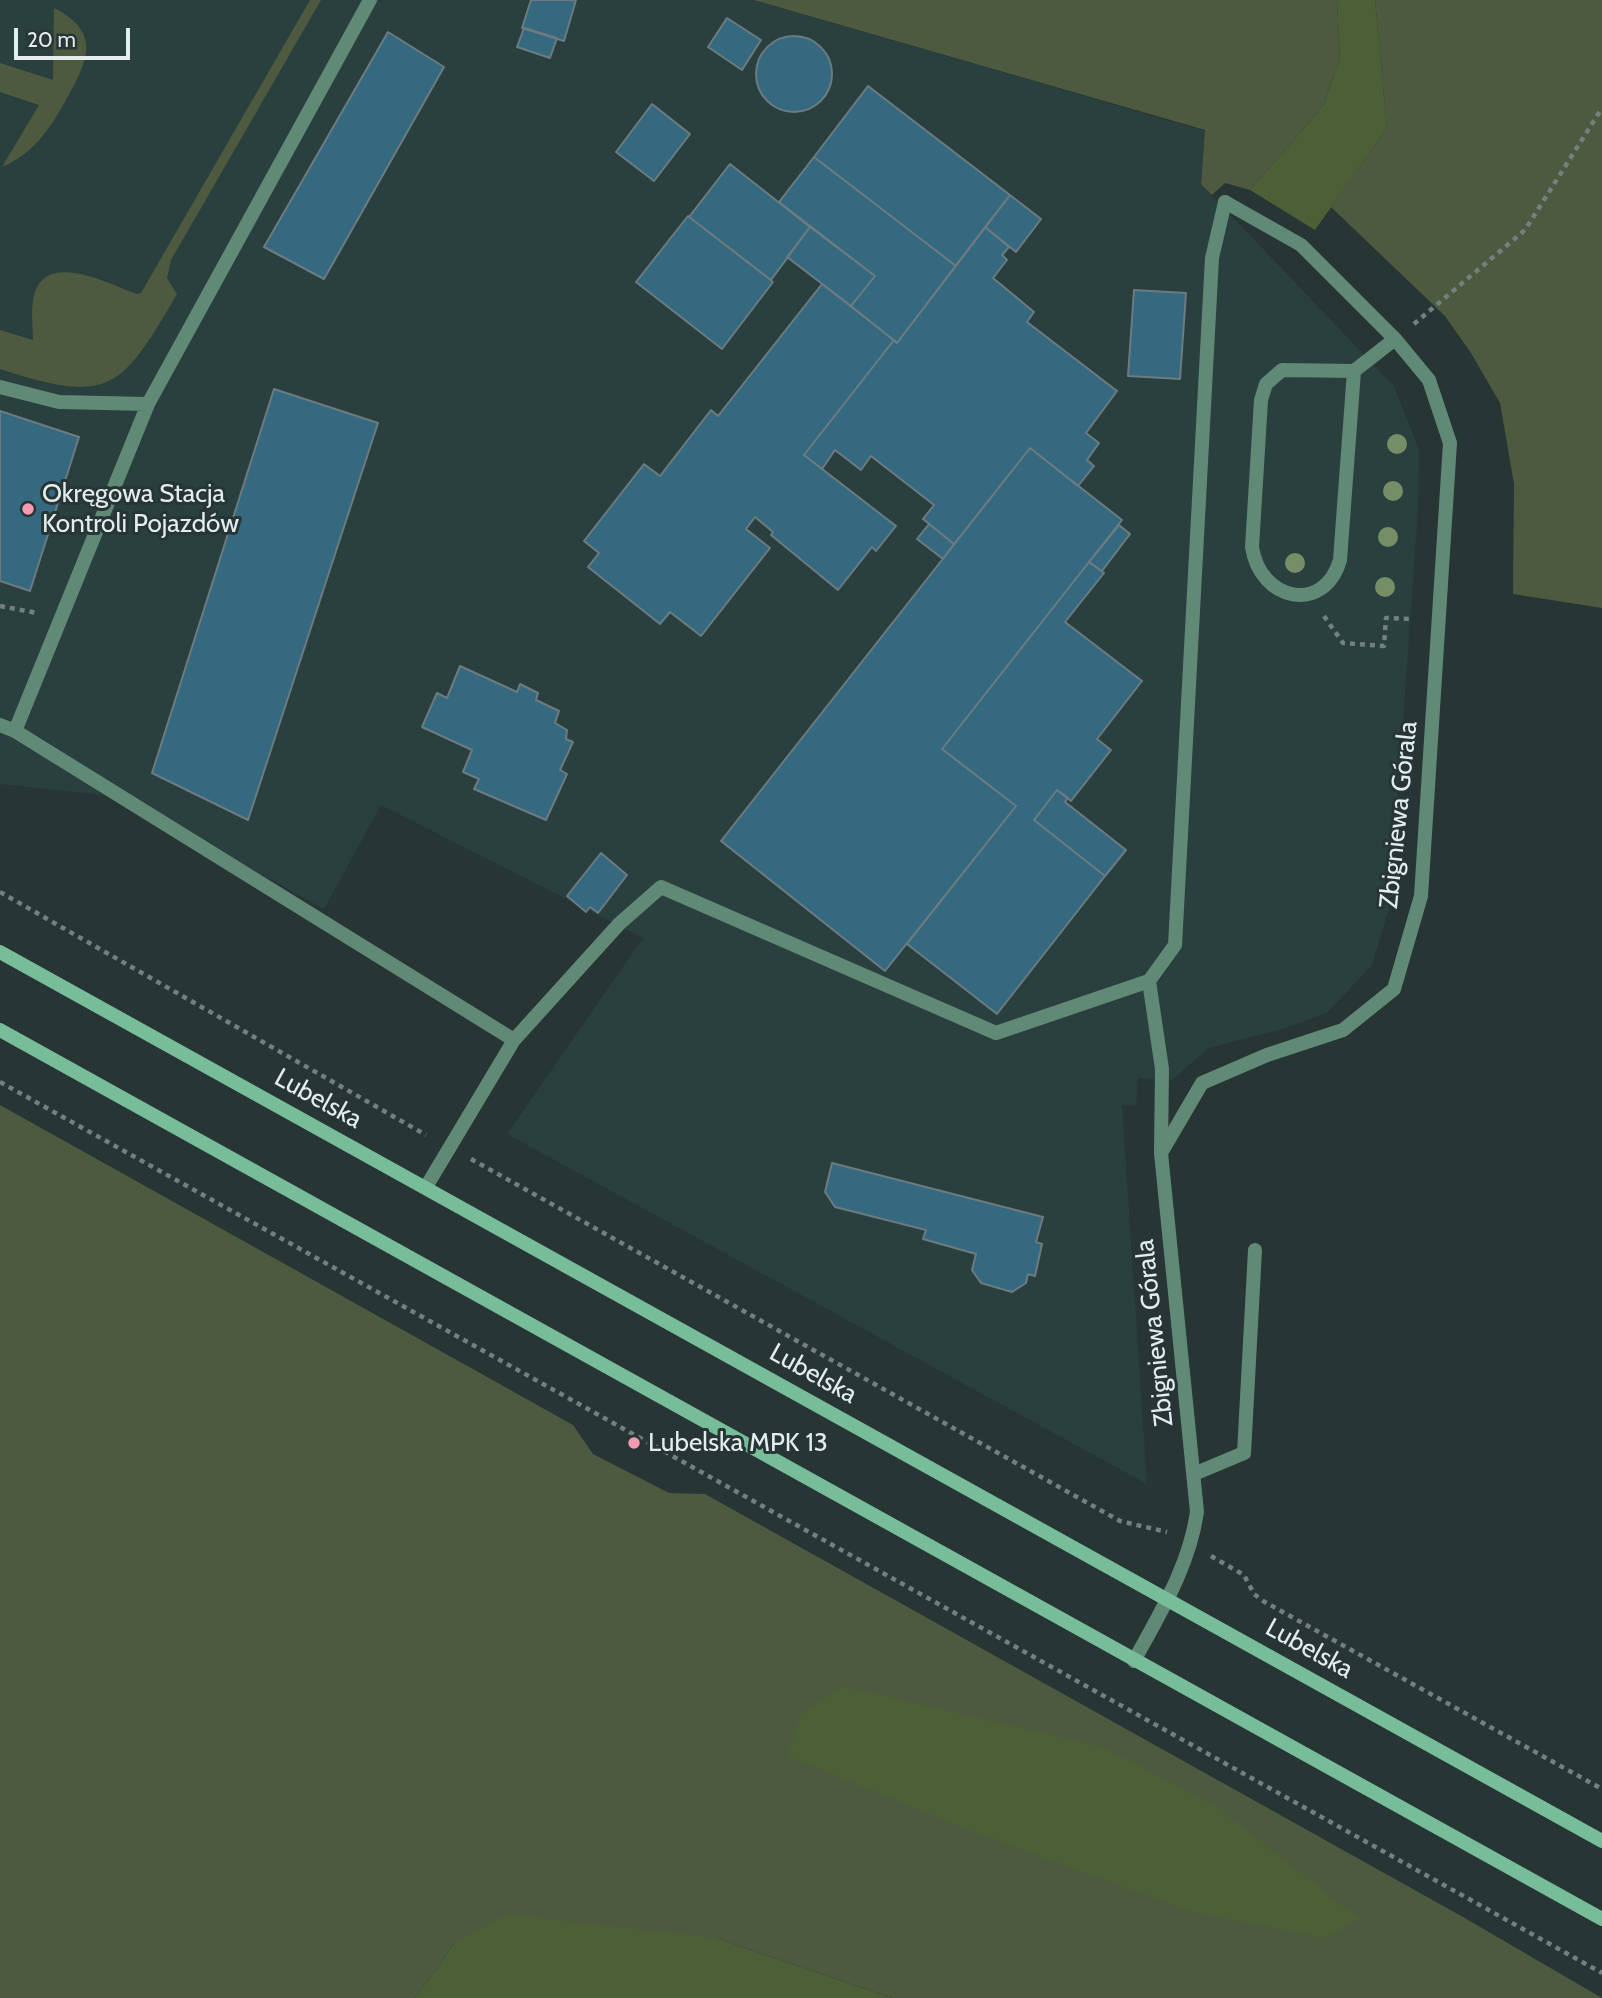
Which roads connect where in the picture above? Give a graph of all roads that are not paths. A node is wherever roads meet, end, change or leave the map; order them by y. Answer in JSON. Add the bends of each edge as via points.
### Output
{"nodes":[{"id":1,"x":370,"y":0,"type":"edge"},
{"id":2,"x":1395,"y":339,"type":"junction"},
{"id":3,"x":1354,"y":371,"type":"junction"},
{"id":4,"x":0,"y":387,"type":"edge"},
{"id":5,"x":148,"y":404,"type":"junction"},
{"id":6,"x":0,"y":725,"type":"edge"},
{"id":7,"x":15,"y":731,"type":"junction"},
{"id":8,"x":0,"y":951,"type":"edge"},
{"id":9,"x":1149,"y":981,"type":"junction"},
{"id":10,"x":0,"y":1030,"type":"edge"},
{"id":11,"x":514,"y":1040,"type":"junction"},
{"id":12,"x":1161,"y":1153,"type":"junction"},
{"id":13,"x":426,"y":1187,"type":"junction"},
{"id":14,"x":1255,"y":1251,"type":"dead end"},
{"id":15,"x":1194,"y":1474,"type":"junction"},
{"id":16,"x":1168,"y":1599,"type":"junction"},
{"id":17,"x":1134,"y":1661,"type":"junction"},
{"id":18,"x":1602,"y":1841,"type":"edge"},
{"id":19,"x":1602,"y":1919,"type":"edge"}],
"edges":[{"from":1,"to":5,"type":"street"},
{"from":2,"to":3,"type":"street"},
{"from":2,"to":9,"type":"street","name":"Zbigniewa Górala","via":[[1301,245],[1225,202],[1212,258],[1175,946]]},
{"from":2,"to":12,"type":"street","name":"Zbigniewa Górala","via":[[1429,380],[1450,443],[1421,896],[1394,989],[1343,1030],[1202,1083]]},
{"from":3,"to":3,"type":"street","via":[[1282,370],[1266,384],[1261,400],[1252,547],[1262,578],[1277,589],[1309,594],[1336,575]]},
{"from":4,"to":5,"type":"street","via":[[59,402]]},
{"from":5,"to":7,"type":"street"},
{"from":6,"to":7,"type":"street"},
{"from":7,"to":11,"type":"street"},
{"from":8,"to":13,"type":"main road","name":"Lubelska"},
{"from":9,"to":11,"type":"street","via":[[996,1033],[661,887],[619,924]]},
{"from":9,"to":12,"type":"street","via":[[1162,1069]]},
{"from":10,"to":17,"type":"main road"},
{"from":11,"to":13,"type":"street"},
{"from":12,"to":15,"type":"street","name":"Zbigniewa Górala"},
{"from":13,"to":16,"type":"main road","name":"Lubelska"},
{"from":14,"to":15,"type":"street","via":[[1244,1453]]},
{"from":15,"to":16,"type":"street","name":"Zbigniewa Górala","via":[[1197,1512],[1192,1546]]},
{"from":16,"to":17,"type":"street","name":"Zbigniewa Górala"},
{"from":16,"to":18,"type":"main road","name":"Lubelska"},
{"from":17,"to":19,"type":"main road"}]}
